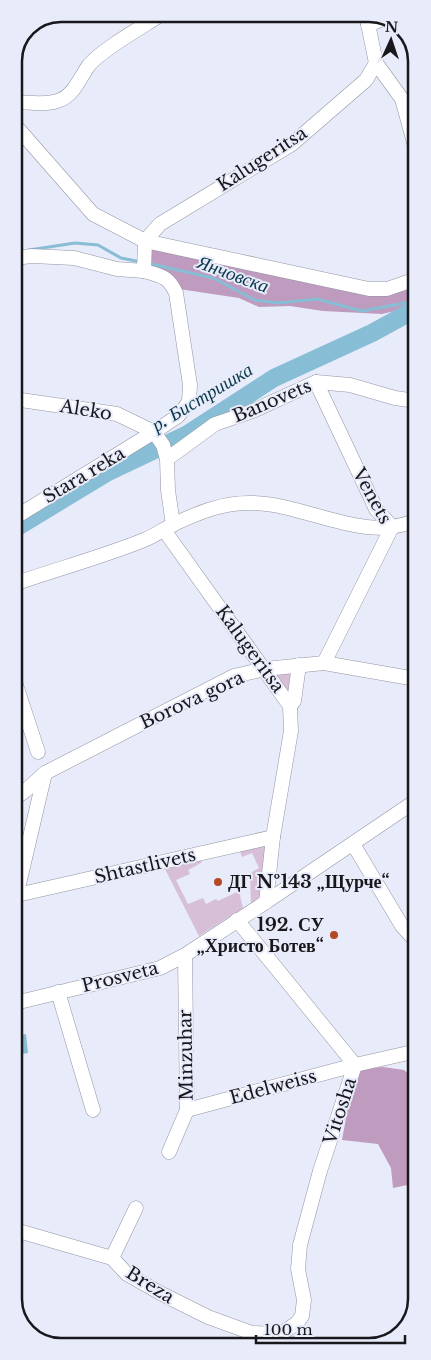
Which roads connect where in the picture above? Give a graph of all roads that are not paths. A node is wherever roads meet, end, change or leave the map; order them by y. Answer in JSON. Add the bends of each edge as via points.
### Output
{"nodes":[{"id":1,"x":149,"y":22,"type":"edge"},
{"id":2,"x":368,"y":23,"type":"edge"},
{"id":3,"x":376,"y":63,"type":"junction"},
{"id":4,"x":22,"y":102,"type":"edge"},
{"id":5,"x":408,"y":121,"type":"edge"},
{"id":6,"x":22,"y":133,"type":"edge"},
{"id":7,"x":145,"y":244,"type":"junction"},
{"id":8,"x":22,"y":257,"type":"edge"},
{"id":9,"x":144,"y":268,"type":"junction"},
{"id":10,"x":408,"y":282,"type":"edge"},
{"id":11,"x":316,"y":382,"type":"junction"},
{"id":12,"x":22,"y":400,"type":"edge"},
{"id":13,"x":408,"y":400,"type":"edge"},
{"id":14,"x":154,"y":432,"type":"junction"},
{"id":15,"x":165,"y":454,"type":"junction"},
{"id":16,"x":22,"y":513,"type":"edge"},
{"id":17,"x":408,"y":522,"type":"edge"},
{"id":18,"x":169,"y":527,"type":"junction"},
{"id":19,"x":392,"y":527,"type":"junction"},
{"id":20,"x":22,"y":581,"type":"edge"},
{"id":21,"x":324,"y":663,"type":"junction"},
{"id":22,"x":300,"y":665,"type":"junction"},
{"id":23,"x":265,"y":669,"type":"junction"},
{"id":24,"x":408,"y":678,"type":"edge"},
{"id":25,"x":22,"y":703,"type":"edge"},
{"id":26,"x":290,"y":706,"type":"junction"},
{"id":27,"x":38,"y":752,"type":"dead end"},
{"id":28,"x":45,"y":773,"type":"junction"},
{"id":29,"x":22,"y":793,"type":"edge"},
{"id":30,"x":408,"y":806,"type":"edge"},
{"id":31,"x":273,"y":836,"type":"junction"},
{"id":32,"x":353,"y":844,"type":"junction"},
{"id":33,"x":22,"y":872,"type":"edge"},
{"id":34,"x":22,"y":897,"type":"edge"},
{"id":35,"x":266,"y":902,"type":"junction"},
{"id":36,"x":238,"y":920,"type":"junction"},
{"id":37,"x":408,"y":932,"type":"edge"},
{"id":38,"x":185,"y":955,"type":"junction"},
{"id":39,"x":58,"y":992,"type":"junction"},
{"id":40,"x":22,"y":1000,"type":"edge"},
{"id":41,"x":408,"y":1053,"type":"edge"},
{"id":42,"x":355,"y":1065,"type":"junction"},
{"id":43,"x":92,"y":1110,"type":"dead end"},
{"id":44,"x":187,"y":1110,"type":"junction"},
{"id":45,"x":168,"y":1152,"type":"dead end"},
{"id":46,"x":136,"y":1208,"type":"dead end"},
{"id":47,"x":22,"y":1232,"type":"edge"},
{"id":48,"x":112,"y":1258,"type":"junction"},
{"id":49,"x":285,"y":1331,"type":"joint"}],
"edges":[{"from":1,"to":4,"type":"street","via":[[91,64],[68,96],[49,103]]},
{"from":2,"to":3,"type":"street"},
{"from":3,"to":5,"type":"street","via":[[402,99]]},
{"from":3,"to":7,"type":"street","name":"Kalugeritsa","via":[[366,80],[292,144],[160,224]]},
{"from":6,"to":7,"type":"street","via":[[93,214]]},
{"from":7,"to":9,"type":"street"},
{"from":7,"to":10,"type":"street","via":[[369,289],[387,289]]},
{"from":8,"to":9,"type":"street","via":[[74,258],[117,268]]},
{"from":9,"to":14,"type":"street","via":[[171,282],[176,293],[190,385],[189,402],[178,416]]},
{"from":11,"to":13,"type":"street","name":"Banovets","via":[[350,385]]},
{"from":11,"to":15,"type":"street","name":"Banovets","via":[[215,424]]},
{"from":11,"to":19,"type":"street","name":"Venets","via":[[376,509]]},
{"from":12,"to":14,"type":"street","name":"Aleko","via":[[117,414]]},
{"from":14,"to":15,"type":"street","name":"Kalugeritsa"},
{"from":14,"to":16,"type":"street","name":"Stara reka"},
{"from":15,"to":18,"type":"street","name":"Kalugeritsa"},
{"from":17,"to":19,"type":"street"},
{"from":18,"to":19,"type":"street","via":[[231,503],[255,503],[365,526]]},
{"from":18,"to":20,"type":"street","via":[[146,540]]},
{"from":18,"to":23,"type":"street","name":"Kalugeritsa"},
{"from":19,"to":21,"type":"street","name":"Venets"},
{"from":21,"to":22,"type":"street","name":"Borova gora"},
{"from":21,"to":24,"type":"street","name":"Borova gora"},
{"from":22,"to":23,"type":"street","name":"Borova gora"},
{"from":22,"to":26,"type":"street","via":[[294,701]]},
{"from":23,"to":26,"type":"street","name":"Kalugeritsa"},
{"from":23,"to":28,"type":"street","name":"Borova gora","via":[[234,676]]},
{"from":25,"to":27,"type":"street"},
{"from":26,"to":31,"type":"street","name":"Kalugeritsa","via":[[291,731]]},
{"from":28,"to":29,"type":"street","name":"Borova gora"},
{"from":28,"to":33,"type":"street"},
{"from":30,"to":32,"type":"street","name":"Prosveta"},
{"from":31,"to":34,"type":"street","name":"Shtastlivets"},
{"from":31,"to":35,"type":"street","name":"Kalugeritsa"},
{"from":32,"to":35,"type":"street","name":"Prosveta"},
{"from":32,"to":37,"type":"street"},
{"from":35,"to":36,"type":"street","name":"Prosveta"},
{"from":36,"to":38,"type":"street","name":"Prosveta"},
{"from":36,"to":42,"type":"street","name":"Vitosha"},
{"from":38,"to":39,"type":"street","name":"Prosveta","via":[[160,968]]},
{"from":38,"to":44,"type":"street","name":"Minzuhar"},
{"from":39,"to":40,"type":"street","name":"Prosveta"},
{"from":39,"to":43,"type":"street"},
{"from":41,"to":42,"type":"street","name":"Edelweiss"},
{"from":42,"to":44,"type":"street","name":"Edelweiss"},
{"from":42,"to":49,"type":"street","name":"Vitosha","via":[[320,1171],[300,1246],[298,1269],[304,1300],[302,1316]]},
{"from":44,"to":45,"type":"street","name":"Minzuhar"},
{"from":46,"to":48,"type":"street"},
{"from":47,"to":48,"type":"street","name":"Breza"},
{"from":48,"to":49,"type":"street","name":"Breza","via":[[127,1274],[208,1317],[252,1333]]}]}
